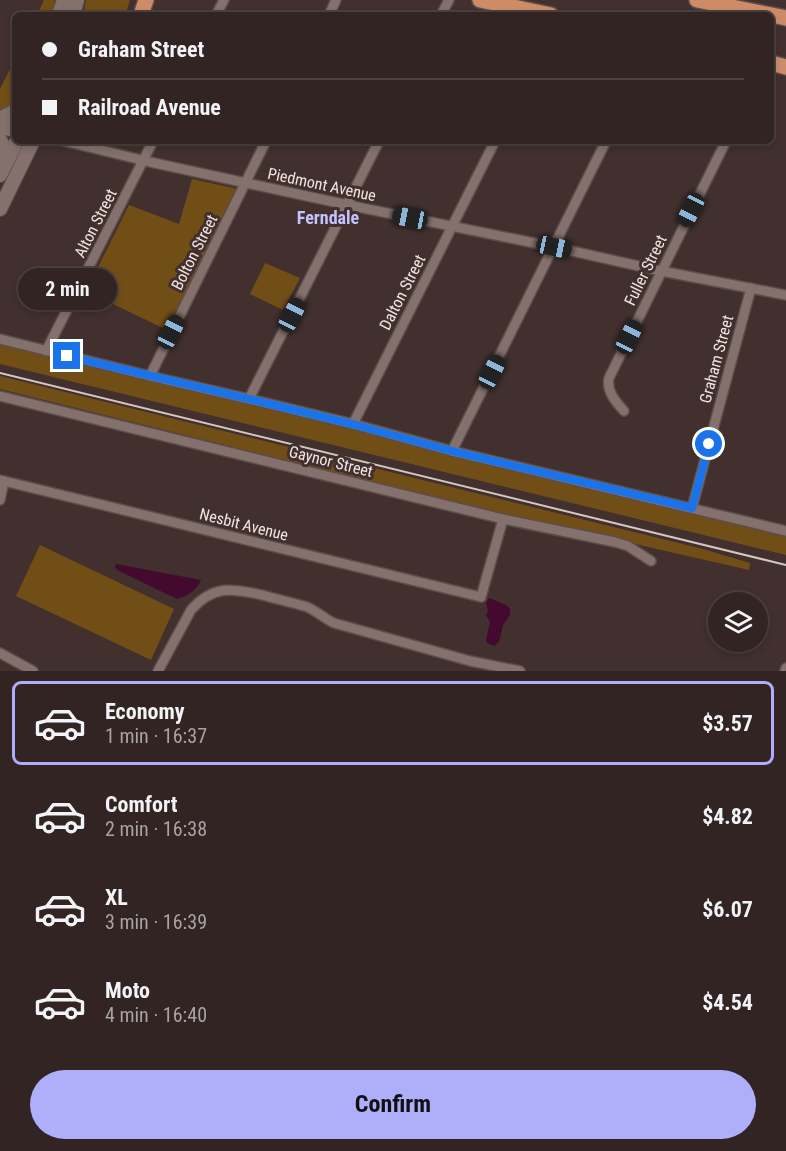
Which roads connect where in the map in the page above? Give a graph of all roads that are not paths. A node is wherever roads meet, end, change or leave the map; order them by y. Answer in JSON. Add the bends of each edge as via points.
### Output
{"nodes":[{"id":1,"x":480,"y":0,"type":"edge"},
{"id":2,"x":498,"y":0,"type":"edge"},
{"id":3,"x":697,"y":0,"type":"edge"},
{"id":4,"x":519,"y":4,"type":"edge"},
{"id":5,"x":544,"y":12,"type":"edge"},
{"id":6,"x":752,"y":12,"type":"edge"},
{"id":7,"x":0,"y":140,"type":"edge"},
{"id":8,"x":16,"y":144,"type":"edge"},
{"id":9,"x":32,"y":144,"type":"edge"},
{"id":10,"x":77,"y":144,"type":"edge"},
{"id":11,"x":152,"y":144,"type":"edge"},
{"id":12,"x":266,"y":144,"type":"edge"},
{"id":13,"x":378,"y":144,"type":"edge"},
{"id":14,"x":493,"y":144,"type":"edge"},
{"id":15,"x":605,"y":144,"type":"edge"},
{"id":16,"x":724,"y":144,"type":"edge"},
{"id":17,"x":144,"y":160,"type":"junction"},
{"id":18,"x":3,"y":170,"type":"edge"},
{"id":19,"x":246,"y":183,"type":"junction"},
{"id":20,"x":348,"y":205,"type":"junction"},
{"id":21,"x":0,"y":209,"type":"edge"},
{"id":22,"x":452,"y":226,"type":"junction"},
{"id":23,"x":554,"y":247,"type":"junction"},
{"id":24,"x":661,"y":271,"type":"junction"},
{"id":25,"x":751,"y":288,"type":"junction"},
{"id":26,"x":786,"y":295,"type":"edge"},
{"id":27,"x":0,"y":339,"type":"edge"},
{"id":28,"x":46,"y":351,"type":"junction"},
{"id":29,"x":150,"y":376,"type":"junction"},
{"id":30,"x":0,"y":396,"type":"edge"},
{"id":31,"x":249,"y":399,"type":"junction"},
{"id":32,"x":624,"y":411,"type":"dead end"},
{"id":33,"x":352,"y":424,"type":"junction"},
{"id":34,"x":452,"y":451,"type":"junction"},
{"id":35,"x":2,"y":481,"type":"edge"},
{"id":36,"x":0,"y":500,"type":"edge"},
{"id":37,"x":692,"y":508,"type":"junction"},
{"id":38,"x":503,"y":519,"type":"junction"},
{"id":39,"x":786,"y":531,"type":"edge"},
{"id":40,"x":651,"y":561,"type":"dead end"},
{"id":41,"x":0,"y":653,"type":"edge"},
{"id":42,"x":33,"y":671,"type":"edge"},
{"id":43,"x":158,"y":671,"type":"edge"},
{"id":44,"x":519,"y":671,"type":"edge"}],
"edges":[{"from":1,"to":4,"type":"main road"},
{"from":2,"to":4,"type":"main road"},
{"from":3,"to":6,"type":"main road"},
{"from":4,"to":5,"type":"main road"},
{"from":7,"to":18,"type":"main road","via":[[6,151]]},
{"from":8,"to":18,"type":"main road"},
{"from":9,"to":21,"type":"main road"},
{"from":10,"to":17,"type":"street","name":"Piedmont Avenue"},
{"from":11,"to":17,"type":"street","name":"Alton Street"},
{"from":12,"to":19,"type":"street","name":"Bolton Street"},
{"from":13,"to":20,"type":"street"},
{"from":14,"to":22,"type":"street","name":"Dalton Street"},
{"from":15,"to":23,"type":"street"},
{"from":16,"to":24,"type":"street","name":"Fuller Street"},
{"from":17,"to":19,"type":"street","name":"Piedmont Avenue"},
{"from":17,"to":28,"type":"street","name":"Alton Street"},
{"from":19,"to":20,"type":"street","name":"Piedmont Avenue"},
{"from":19,"to":29,"type":"street","name":"Bolton Street"},
{"from":20,"to":22,"type":"street","name":"Piedmont Avenue"},
{"from":20,"to":31,"type":"street"},
{"from":22,"to":23,"type":"street","name":"Piedmont Avenue"},
{"from":22,"to":33,"type":"street","name":"Dalton Street"},
{"from":23,"to":24,"type":"street","name":"Piedmont Avenue"},
{"from":23,"to":34,"type":"street"},
{"from":24,"to":25,"type":"street","name":"Piedmont Avenue"},
{"from":24,"to":32,"type":"street","name":"Fuller Street","via":[[609,378],[613,398]]},
{"from":25,"to":26,"type":"street","name":"Piedmont Avenue"},
{"from":25,"to":37,"type":"street","name":"Graham Street"},
{"from":27,"to":28,"type":"street"},
{"from":28,"to":29,"type":"street"},
{"from":29,"to":31,"type":"street"},
{"from":30,"to":38,"type":"street","name":"Gaynor Street"},
{"from":31,"to":33,"type":"street"},
{"from":33,"to":34,"type":"street"},
{"from":34,"to":37,"type":"street"},
{"from":35,"to":36,"type":"street"},
{"from":35,"to":38,"type":"street","name":"Nesbit Avenue","via":[[481,597]]},
{"from":37,"to":39,"type":"street"},
{"from":38,"to":40,"type":"street","name":"Gaynor Street","via":[[615,542]]},
{"from":41,"to":42,"type":"street"},
{"from":43,"to":44,"type":"street","via":[[195,605],[211,594],[238,590],[310,608],[334,623]]}]}
